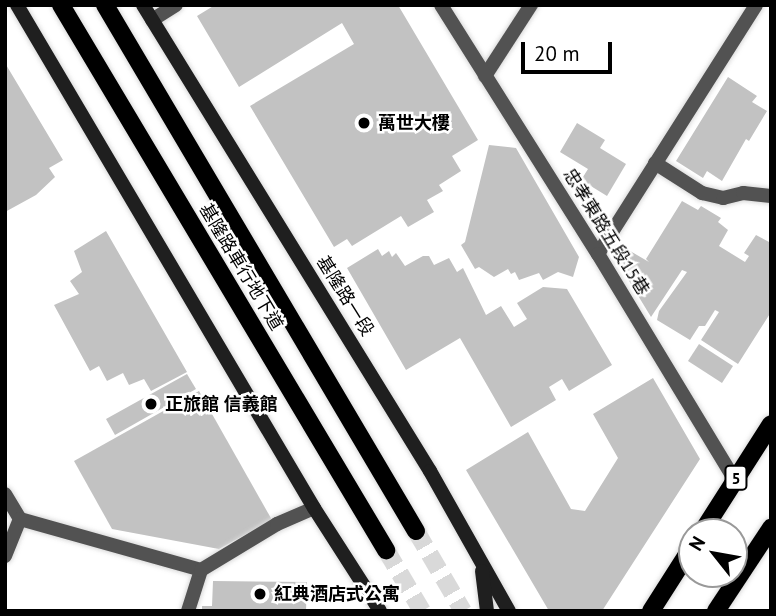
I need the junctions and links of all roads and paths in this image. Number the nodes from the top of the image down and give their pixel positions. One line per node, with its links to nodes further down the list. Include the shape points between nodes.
1 (17, 5): 17 (main road)
2 (61, 5): 22 (main road, 基隆路車行地下道)
3 (105, 5): 21 (main road, 基隆路車行地下道)
4 (143, 5): 9 (main road, 基隆路一段)
5 (176, 5): 9 (street)
6 (441, 5): 10 (street, 忠孝東路五段15巷)
7 (531, 5): 10 (street)
8 (756, 5): 11 (street)
9 (152, 20): 24 (main road, 基隆路一段, via 430,471)
10 (485, 76): 13 (street, 忠孝東路五段15巷)
11 (655, 163): 12 (street, via 702,193 723,198 743,193); 13 (street)
12 (771, 196)
13 (598, 254): 15 (street, 忠孝東路五段15巷)
14 (771, 424): 15 (main road, 5)
15 (735, 480): 18 (main road, 5)
16 (5, 494): 19 (street)
17 (314, 508): 26 (street, via 277,524); 27 (main road)
18 (711, 518)
19 (20, 519): 23 (street); 26 (street)
20 (771, 528): 34 (main road)
21 (416, 531)
22 (386, 550)
23 (5, 556)
24 (480, 561): 31 (main road); 32 (main road, 基隆路一段)
25 (678, 569): 33 (main road)
26 (201, 570): 28 (street)
27 (369, 593): 29 (main road); 30 (main road)
28 (188, 611)
29 (380, 611)
30 (390, 611)
31 (488, 611)
32 (509, 611)
33 (651, 611)
34 (716, 611)

